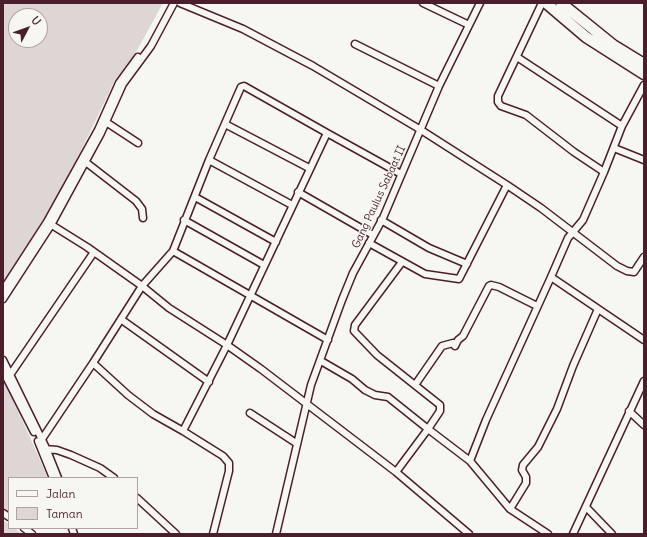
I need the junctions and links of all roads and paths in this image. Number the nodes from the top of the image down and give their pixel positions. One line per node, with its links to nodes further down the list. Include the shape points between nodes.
1 (169, 3): 25 (street, via 141,54 119,83)
2 (174, 3): 16 (street, via 151,46 123,84)
3 (180, 3): 19 (street, via 243,29 287,51)
4 (423, 3): 9 (street)
5 (480, 3): 9 (street, Gang Paulus Sabaat II)
6 (542, 3): 11 (street)
7 (546, 3): 13 (highway, via 586,37)
8 (561, 3): 12 (highway, via 608,41)
9 (469, 25): 15 (street, Gang Paulus Sabaat II)
10 (355, 44): 15 (street)
11 (517, 57): 18 (street); 27 (street, via 498,96 499,105 526,115)
12 (644, 64)
13 (644, 74)
14 (644, 85): 18 (street)
15 (439, 86): 19 (street, Gang Paulus Sabaat II)
16 (106, 122): 21 (street); 25 (street)
17 (225, 124): 20 (street, via 239,90 244,86); 23 (street); 26 (street)
18 (622, 126): 22 (street)
19 (421, 130): 28 (street, Gang Paulus Sabaat II); 29 (street)
20 (327, 133): 26 (street); 28 (street)
21 (138, 143)
22 (614, 148): 24 (street); 27 (street)
23 (209, 160): 31 (street); 32 (street)
24 (644, 160)
25 (84, 161): 33 (street, via 136,200 142,209); 36 (street)
26 (309, 168): 30 (street)
27 (604, 172): 37 (street, via 582,220)
28 (401, 174): 35 (street, Gang Paulus Sabaat II)
29 (507, 185): 37 (street); 45 (street)
30 (298, 192): 32 (street); 38 (street)
31 (195, 197): 34 (street); 39 (street)
32 (292, 205): 39 (street)
33 (143, 218)
34 (184, 220): 41 (street); 46 (street)
35 (381, 220): 38 (street, Gang Paulus Sabaat II); 45 (street, via 429,248)
36 (49, 224): 42 (street); 49 (street); 51 (street)
37 (571, 232): 43 (street, via 617,266 630,272 637,269); 47 (street)
38 (373, 235): 40 (street, Gang Paulus Sabaat II)
39 (276, 242): 46 (street)
40 (369, 243): 44 (street); 55 (street, Gang Paulus Sabaat II, via 351,279)
41 (173, 251): 48 (street); 50 (street)
42 (94, 252): 48 (street); 62 (street)
43 (644, 257)
44 (402, 262): 45 (street, via 425,274 456,279 462,275); 65 (street, via 355,325 354,331 377,355)
45 (467, 264)
46 (264, 265): 50 (street)
47 (551, 277): 52 (street); 53 (street)
48 (142, 286): 54 (street); 57 (street, via 169,308)
49 (3, 290)
50 (250, 294): 55 (street); 57 (street)
51 (3, 299)
52 (536, 306): 65 (street, via 491,285 463,336 455,346 453,343 442,346); 74 (street)
53 (598, 309): 56 (street); 81 (street, via 557,409 538,447 522,468 526,483)
54 (122, 320): 60 (street); 64 (street)
55 (328, 340): 59 (street, Gang Paulus Sabaat II)
56 (644, 340)
57 (227, 345): 64 (street); 66 (street)
58 (3, 360): 62 (street)
59 (321, 361): 66 (street, Gang Paulus Sabaat II); 70 (street, via 352,379 365,390 388,397)
60 (93, 363): 71 (street, via 143,407 170,426); 73 (street)
61 (3, 371): 73 (street)
62 (10, 375): 73 (street)
63 (644, 381): 67 (street)
64 (209, 382): 71 (street)
65 (415, 385): 70 (street, via 441,407)
66 (306, 403): 72 (street, Gang Paulus Sabaat II); 75 (street)
67 (629, 411): 69 (street); 80 (street)
68 (250, 413): 72 (street)
69 (644, 426)
70 (428, 429): 74 (street); 75 (street)
71 (182, 431): 83 (street, via 223,456 229,463)
72 (296, 443): 84 (street, Gang Paulus Sabaat II)
73 (42, 445): 76 (street); 77 (street); 78 (street, via 71,455 104,470)
74 (470, 461): 81 (street)
75 (396, 472): 85 (street)
76 (53, 477)
77 (58, 477)
78 (113, 477)
79 (138, 499): 82 (street)
80 (586, 508): 87 (street); 88 (street)
81 (510, 509): 86 (street)
82 (176, 534)
83 (213, 534)
84 (276, 534)
85 (469, 534)
86 (548, 534)
87 (573, 534)
88 (612, 534)

